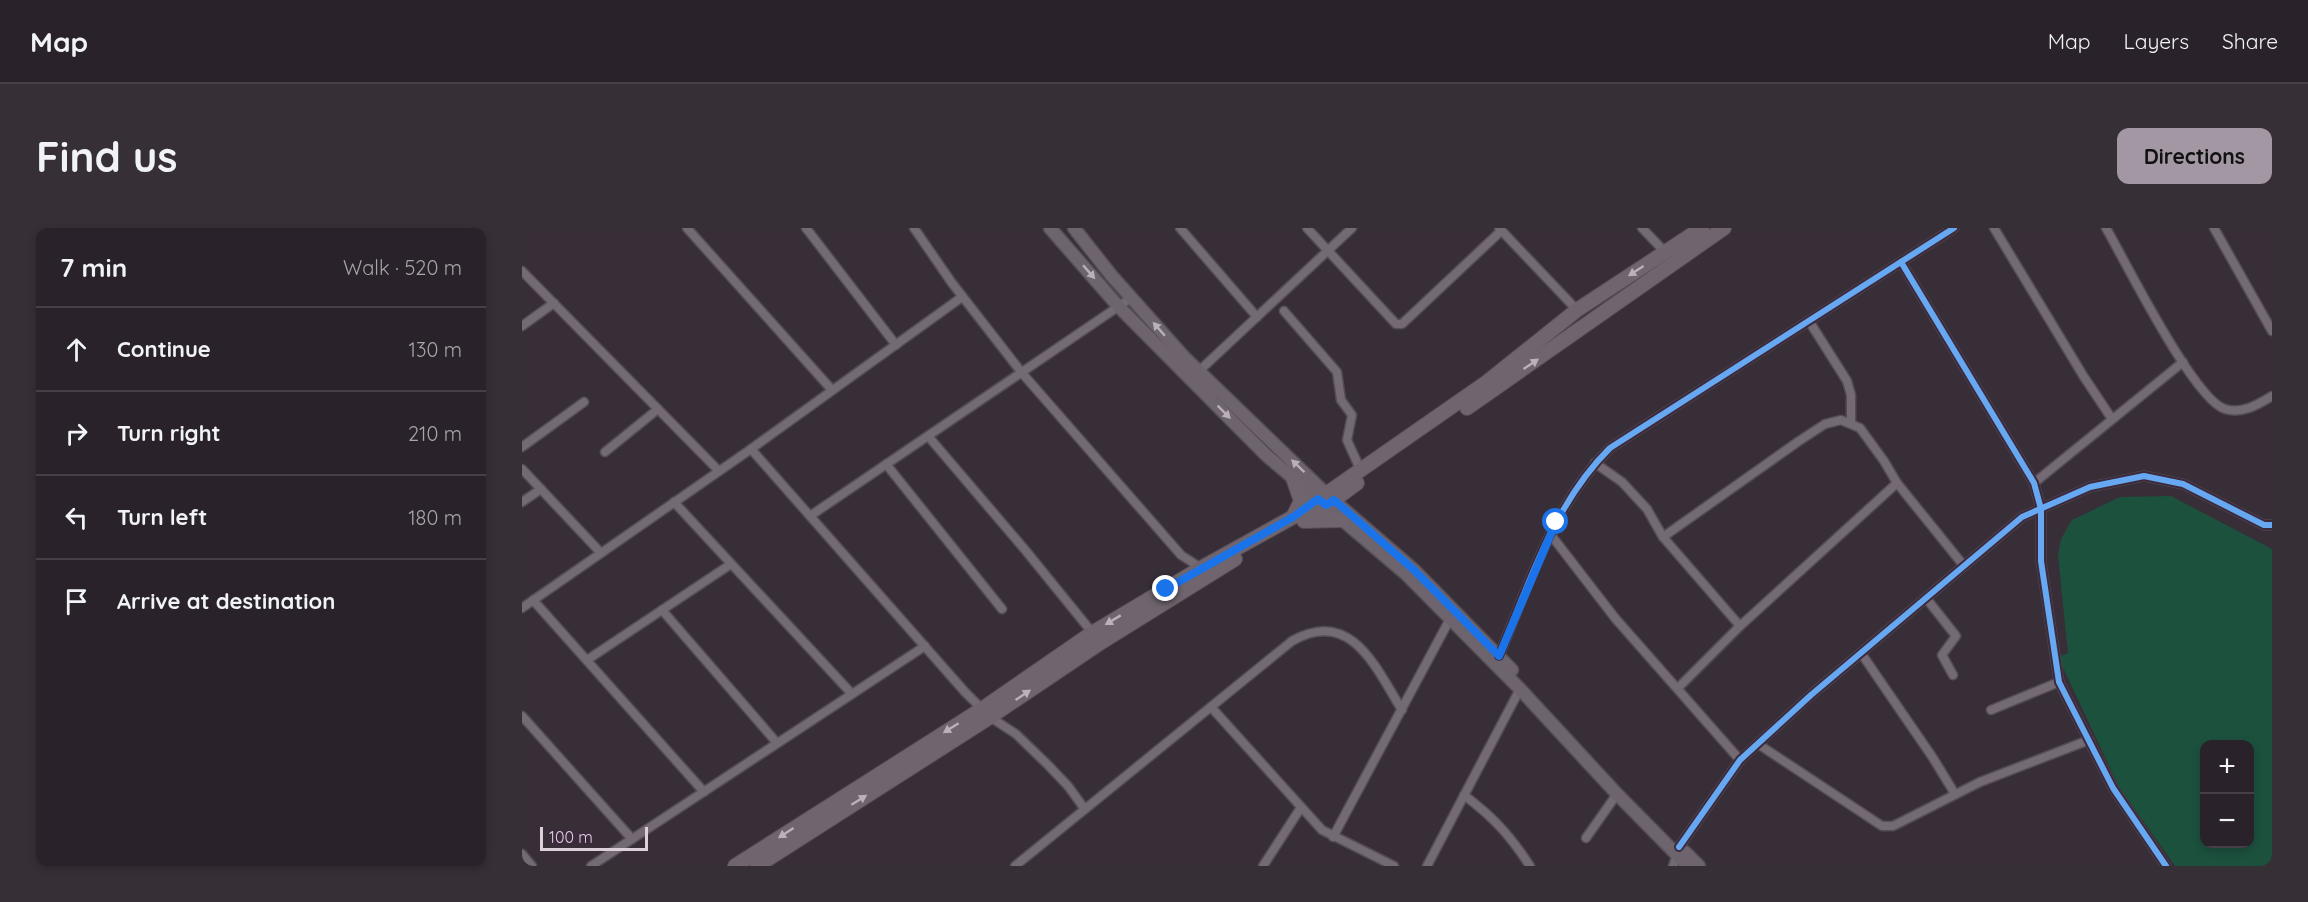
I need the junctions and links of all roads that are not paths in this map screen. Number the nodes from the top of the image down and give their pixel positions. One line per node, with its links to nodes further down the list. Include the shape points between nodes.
1 (687, 228): 36 (street)
2 (806, 228): 32 (street)
3 (914, 228): 22 (street)
4 (1050, 228): 25 (main road, one-way to 25)
5 (1074, 228): 23 (main road)
6 (1179, 228): 28 (street)
7 (1307, 228): 18 (street)
8 (1352, 228): 18 (street)
9 (1642, 228): 19 (street)
10 (1702, 228): 17 (main road)
11 (1724, 228): 17 (main road)
12 (1954, 228): 20 (street)
13 (1994, 228): 40 (street)
14 (2106, 228): 33 (street)
15 (2214, 228): 31 (street)
16 (1500, 229): 18 (street, via 1402,324 1396,324); 26 (street)
17 (1691, 243): 19 (main road); 55 (main road, one-way to 17)
18 (1328, 251): 28 (street)
19 (1665, 252): 26 (main road, one-way to 26)
20 (1901, 262): 29 (street); 53 (street)
21 (522, 271): 24 (street)
22 (962, 297): 32 (street); 35 (street)
23 (1131, 297): 25 (street); 34 (main road, one-way to 23)
24 (554, 303): 30 (street); 39 (street)
25 (1119, 307): 35 (street); 51 (main road, one-way to 51)
26 (1577, 310): 50 (main road, via 1487,382)
27 (1284, 311): 50 (street, via 1337,372 1339,396 1352,415 1347,440)
28 (1257, 317): 34 (street)
29 (1809, 321): 41 (street, via 1847,381); 46 (street, via 1610,448)
30 (522, 326)
31 (2272, 331)
32 (896, 345): 36 (street)
33 (2183, 362): 37 (street, via 2208,398 2223,409 2239,411); 40 (street)
34 (1199, 371): 55 (main road, one-way to 34)
35 (1022, 373): 42 (street); 68 (street, via 1181,555)
36 (832, 390): 44 (street)
37 (2272, 396)
38 (584, 402): 43 (street)
39 (658, 409): 45 (street); 49 (street)
40 (2112, 419): 53 (street)
41 (1851, 422): 52 (street, via 1860,428); 64 (street, via 1825,424)
42 (928, 436): 47 (street); 76 (street)
43 (522, 447)
44 (751, 449): 49 (street); 59 (street)
45 (605, 452)
46 (1595, 463): 63 (street); 64 (street, via 1622,482 1647,509)
47 (886, 464): 59 (street); 72 (street)
48 (522, 469): 54 (street)
49 (719, 471): 57 (street)
50 (1361, 471): 55 (main road)
51 (1293, 478): 55 (main road); 60 (main road, via 1301,501)
52 (1897, 483): 67 (street); 75 (street)
53 (2034, 483): 58 (street)
54 (541, 489): 56 (street); 65 (street)
55 (1326, 499): 60 (main road); 61 (main road); 79 (main road, via 1414,570)
56 (522, 502)
57 (674, 502): 65 (street); 66 (street)
58 (2041, 509): 62 (street, via 2090,487 2144,476 2183,484); 67 (street, via 2022,517); 82 (street, via 2041,561)
59 (810, 516): 77 (street)
60 (1294, 519): 61 (main road); 68 (main road); 76 (main road)
61 (1342, 520): 74 (main road, via 1406,574)
62 (2272, 525)
63 (1551, 535): 79 (street); 83 (street, via 1615,618)
64 (1663, 537): 75 (street)
65 (601, 553): 70 (street)
66 (731, 564): 73 (street); 85 (street)
67 (1964, 566): 69 (street)
68 (1201, 568): 76 (main road, one-way to 76)
69 (1926, 598): 78 (street); 81 (street, via 1956,636 1942,655)
70 (533, 600): 71 (street); 80 (street)
71 (522, 608)
72 (1002, 609)
73 (662, 610): 80 (street); 92 (street)
74 (1450, 619): 84 (main road); 87 (street)
75 (1740, 626): 83 (street)
76 (1096, 638): 89 (main road)
77 (925, 646): 85 (street); 89 (street)
78 (1861, 653): 93 (street); 97 (street)
79 (1499, 656): 105 (main road, via 1637,804)
80 (587, 660): 95 (street)
81 (1953, 675)
82 (2059, 682): 88 (street); 91 (street)
83 (1678, 688): 94 (street)
84 (1520, 689): 96 (main road); 98 (street)
85 (852, 694): 92 (street)
86 (1212, 707): 87 (street, via 1292,641 1322,630 1344,635 1359,645); 99 (street); 100 (street)
87 (1402, 710): 101 (street)
88 (1991, 710)
89 (986, 713): 99 (street, via 1016,734 1047,764); 109 (main road, one-way to 109); 110 (main road, one-way to 89)
90 (522, 716): 103 (street)
91 (2089, 740): 97 (street); 117 (street, via 2113,788)
92 (777, 743): 95 (street)
93 (1758, 744): 94 (street); 97 (street, via 1882,826 1903,822)
94 (1740, 760): 105 (street)
95 (704, 792): 103 (street)
96 (1617, 794): 102 (street); 105 (main road)
97 (1955, 794)
98 (1464, 795): 113 (street); 114 (street, via 1494,819)
99 (1084, 808): 106 (street)
100 (1300, 809): 101 (street); 111 (street)
101 (1333, 837): 112 (street)
102 (1586, 838)
103 (632, 839): 108 (street)
104 (522, 854): 107 (street)
105 (1676, 856): 115 (main road); 116 (main road)
106 (1017, 865)
107 (532, 866)
108 (591, 866)
109 (735, 866)
110 (757, 866)
111 (1263, 866)
112 (1394, 866)
113 (1427, 866)
114 (1530, 866)
115 (1688, 866)
116 (1699, 866)
117 (2166, 866)

